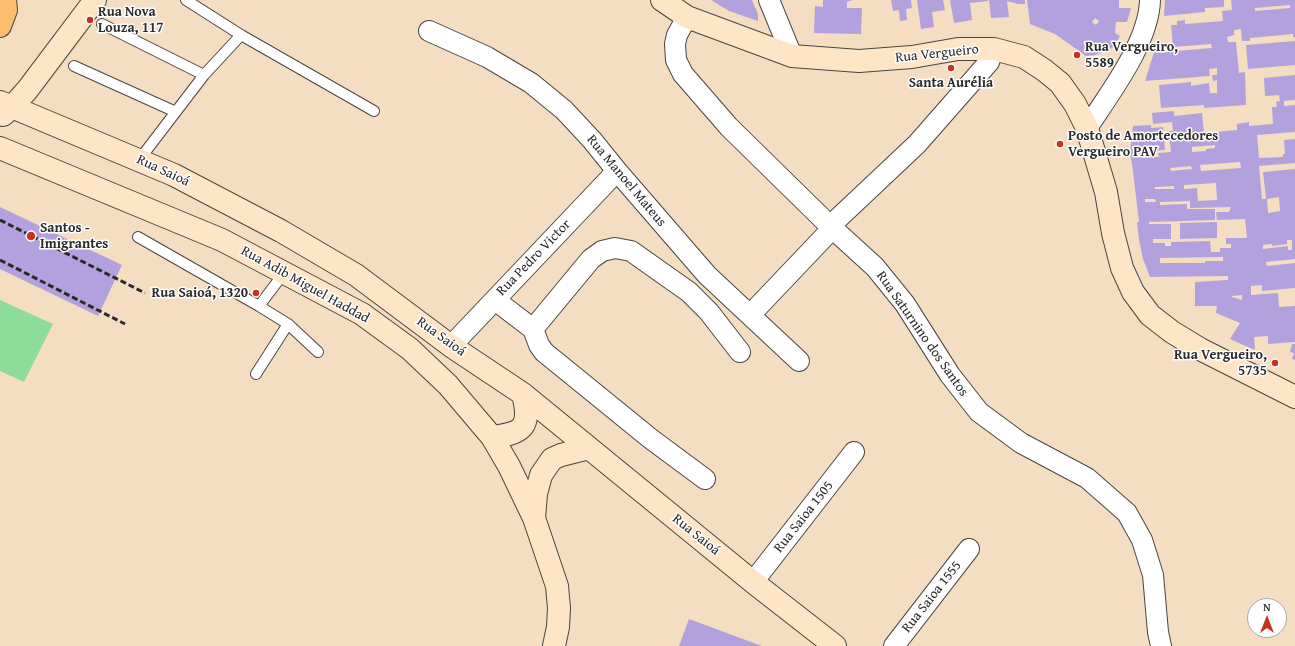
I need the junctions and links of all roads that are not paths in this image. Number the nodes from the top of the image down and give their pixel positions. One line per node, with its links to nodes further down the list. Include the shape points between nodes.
1 (5, 0): 9 (main road, via 6,10)
2 (95, 0): 16 (street, via 28,89)
3 (186, 0): 11 (lane)
4 (662, 0): 7 (street, Rua Vergueiro)
5 (769, 0): 13 (street)
6 (1150, 0): 19 (street, via 1145,28 1132,57)
7 (687, 17): 13 (street, Rua Vergueiro); 23 (street, Rua Saturnino dos Santos, via 677,35 676,44 676,60 683,74 729,127)
8 (102, 24): 15 (lane)
9 (0, 26)
10 (429, 31): 22 (street, Rua Manoel Mateus, via 487,57 531,83 564,110)
11 (241, 35): 15 (lane); 17 (lane)
12 (994, 49): 13 (street, Rua Vergueiro, via 958,49 912,57 859,61); 19 (street, Rua Vergueiro, via 1024,58 1044,70 1060,84 1075,104); 23 (street, via 989,62 917,144)
13 (792, 56)
14 (74, 66): 18 (lane)
15 (204, 75): 18 (lane)
16 (4, 108): 21 (street, Rua Saioá)
17 (374, 111)
18 (176, 112): 21 (lane)
19 (1087, 128): 37 (street, Rua Vergueiro, via 1106,192 1122,268 1133,292 1150,315 1200,349)
20 (0, 148): 25 (street, Rua Adib Miguel Haddad, via 222,240)
21 (139, 160): 31 (street, Rua Saioá, via 174,175 281,231 356,275)
22 (617, 171): 26 (street, Rua Pedro Victor); 28 (street, Rua Manoel Mateus, via 707,275)
23 (830, 226): 28 (street, via 827,234); 48 (street, Rua Saturnino dos Santos, via 875,266 905,304 950,375 979,412 1021,442 1087,478 1127,513 1142,540 1153,575)
24 (138, 237): 27 (lane)
25 (284, 273): 27 (lane); 38 (street, Rua Adib Miguel Haddad, via 362,314 410,349 448,385)
26 (495, 300): 30 (street); 31 (street, Rua Pedro Victor)
27 (259, 306): 29 (lane)
28 (750, 315): 34 (street, Rua Manoel Mateus)
29 (288, 324): 32 (lane); 35 (lane)
30 (533, 329): 33 (street, via 591,260 602,251 615,248 631,251 689,292 709,312); 41 (street, via 544,352 651,439)
31 (451, 346): 36 (street, Rua Saioá)
32 (318, 352)
33 (740, 352)
34 (799, 361)
35 (256, 374)
36 (523, 394): 38 (street, via 526,422 516,432); 39 (street, Rua Saioá)
37 (1295, 396)
38 (492, 437): 42 (street, Rua Adib Miguel Haddad)
39 (589, 448): 42 (street, via 552,459 541,475); 44 (street, Rua Saioá)
40 (854, 452): 44 (street, Rua Saioa 1505)
41 (705, 479)
42 (534, 518): 45 (street, Rua Adib Miguel Haddad, via 557,586 559,608)
43 (969, 549): 47 (street, Rua Saioa 1555)
44 (753, 582): 46 (street, Rua Saioá)
45 (554, 646)
46 (835, 646)
47 (894, 646)
48 (1161, 646)

